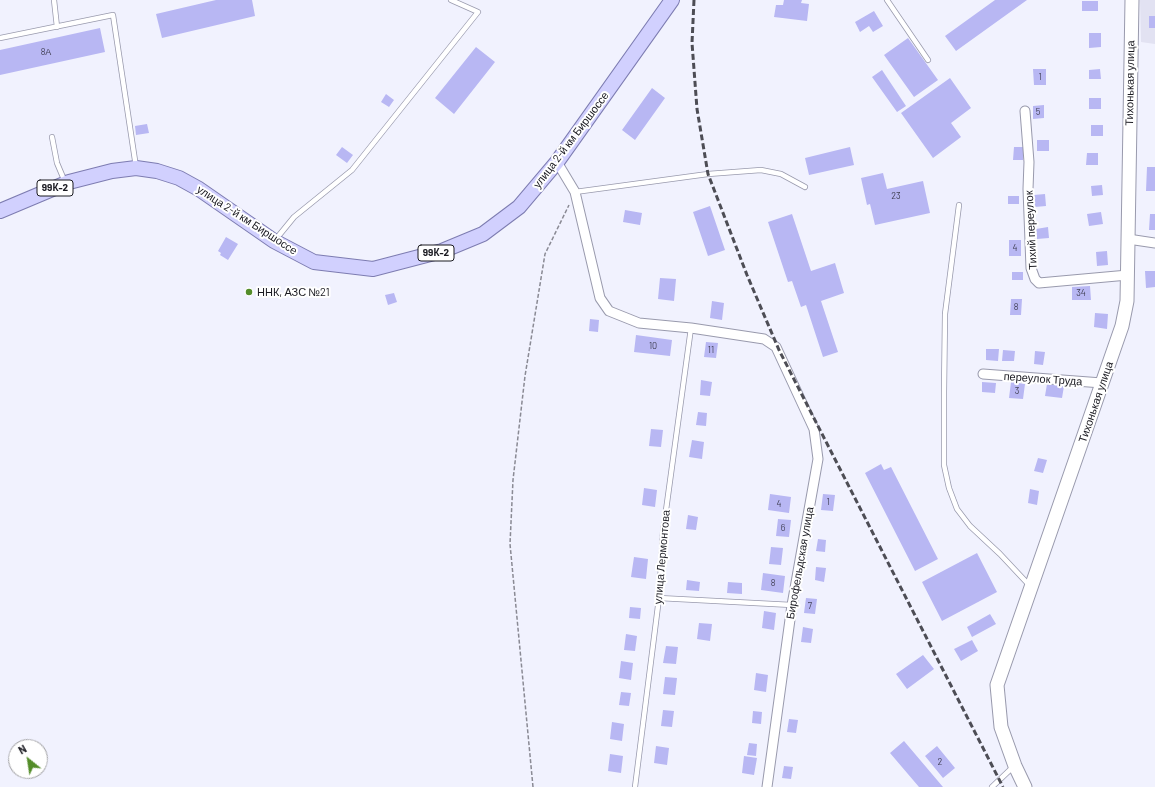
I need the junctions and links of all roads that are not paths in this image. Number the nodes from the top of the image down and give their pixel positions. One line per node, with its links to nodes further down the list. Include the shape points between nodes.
1 (54, 0): 6 (lane)
2 (451, 0): 19 (lane, via 478,12 352,170 294,217)
3 (672, 0): 11 (main road, улица 2-й км Биршоссе / 99К-2)
4 (887, 0): 8 (lane)
5 (1132, 0): 18 (street, Тихонькая улица)
6 (57, 27): 7 (lane); 12 (lane, via 113,15)
7 (0, 38)
8 (928, 60)
9 (1025, 111): 21 (street, Тихий переулок, via 1029,162 1031,268 1035,279 1039,283)
10 (52, 137): 13 (lane, via 57,163)
11 (557, 162): 15 (street); 19 (main road, улица 2-й км Биршоссе / 99К-2, via 519,207 483,234 442,251 373,269 314,262)
12 (136, 168): 13 (main road, улица 2-й км Биршоссе / 99К-2, via 112,171); 19 (main road, улица 2-й км Биршоссе / 99К-2, via 179,178)
13 (66, 184): 17 (main road, 99К-2)
14 (805, 186): 15 (lane, via 781,174 760,170 708,174)
15 (575, 192): 22 (street, via 600,298 609,310 639,323)
16 (959, 205): 25 (lane, via 945,314 944,465 957,509 970,526)
17 (0, 210)
18 (1128, 239): 20 (street); 21 (street, Тихонькая улица)
19 (274, 241)
20 (1155, 243)
21 (1128, 275): 24 (street, Тихонькая улица, via 1127,301 1122,326)
22 (692, 328): 26 (lane, улица Лермонтова, via 663,532); 27 (street, Бирофельдская улица, via 764,339 776,347 814,428 818,459)
23 (984, 374): 24 (street, переулок Труда)
24 (1102, 383): 25 (street, Тихонькая улица)
25 (1031, 588): 28 (street, Тихонькая улица, via 997,685 1001,727)
26 (659, 598): 27 (lane); 29 (lane, улица Лермонтова)
27 (792, 605): 30 (street, Бирофельдская улица)
28 (1014, 766): 31 (lane); 32 (street, Тихонькая улица)
29 (635, 787)
30 (767, 787)
31 (992, 787)
32 (1025, 787)

